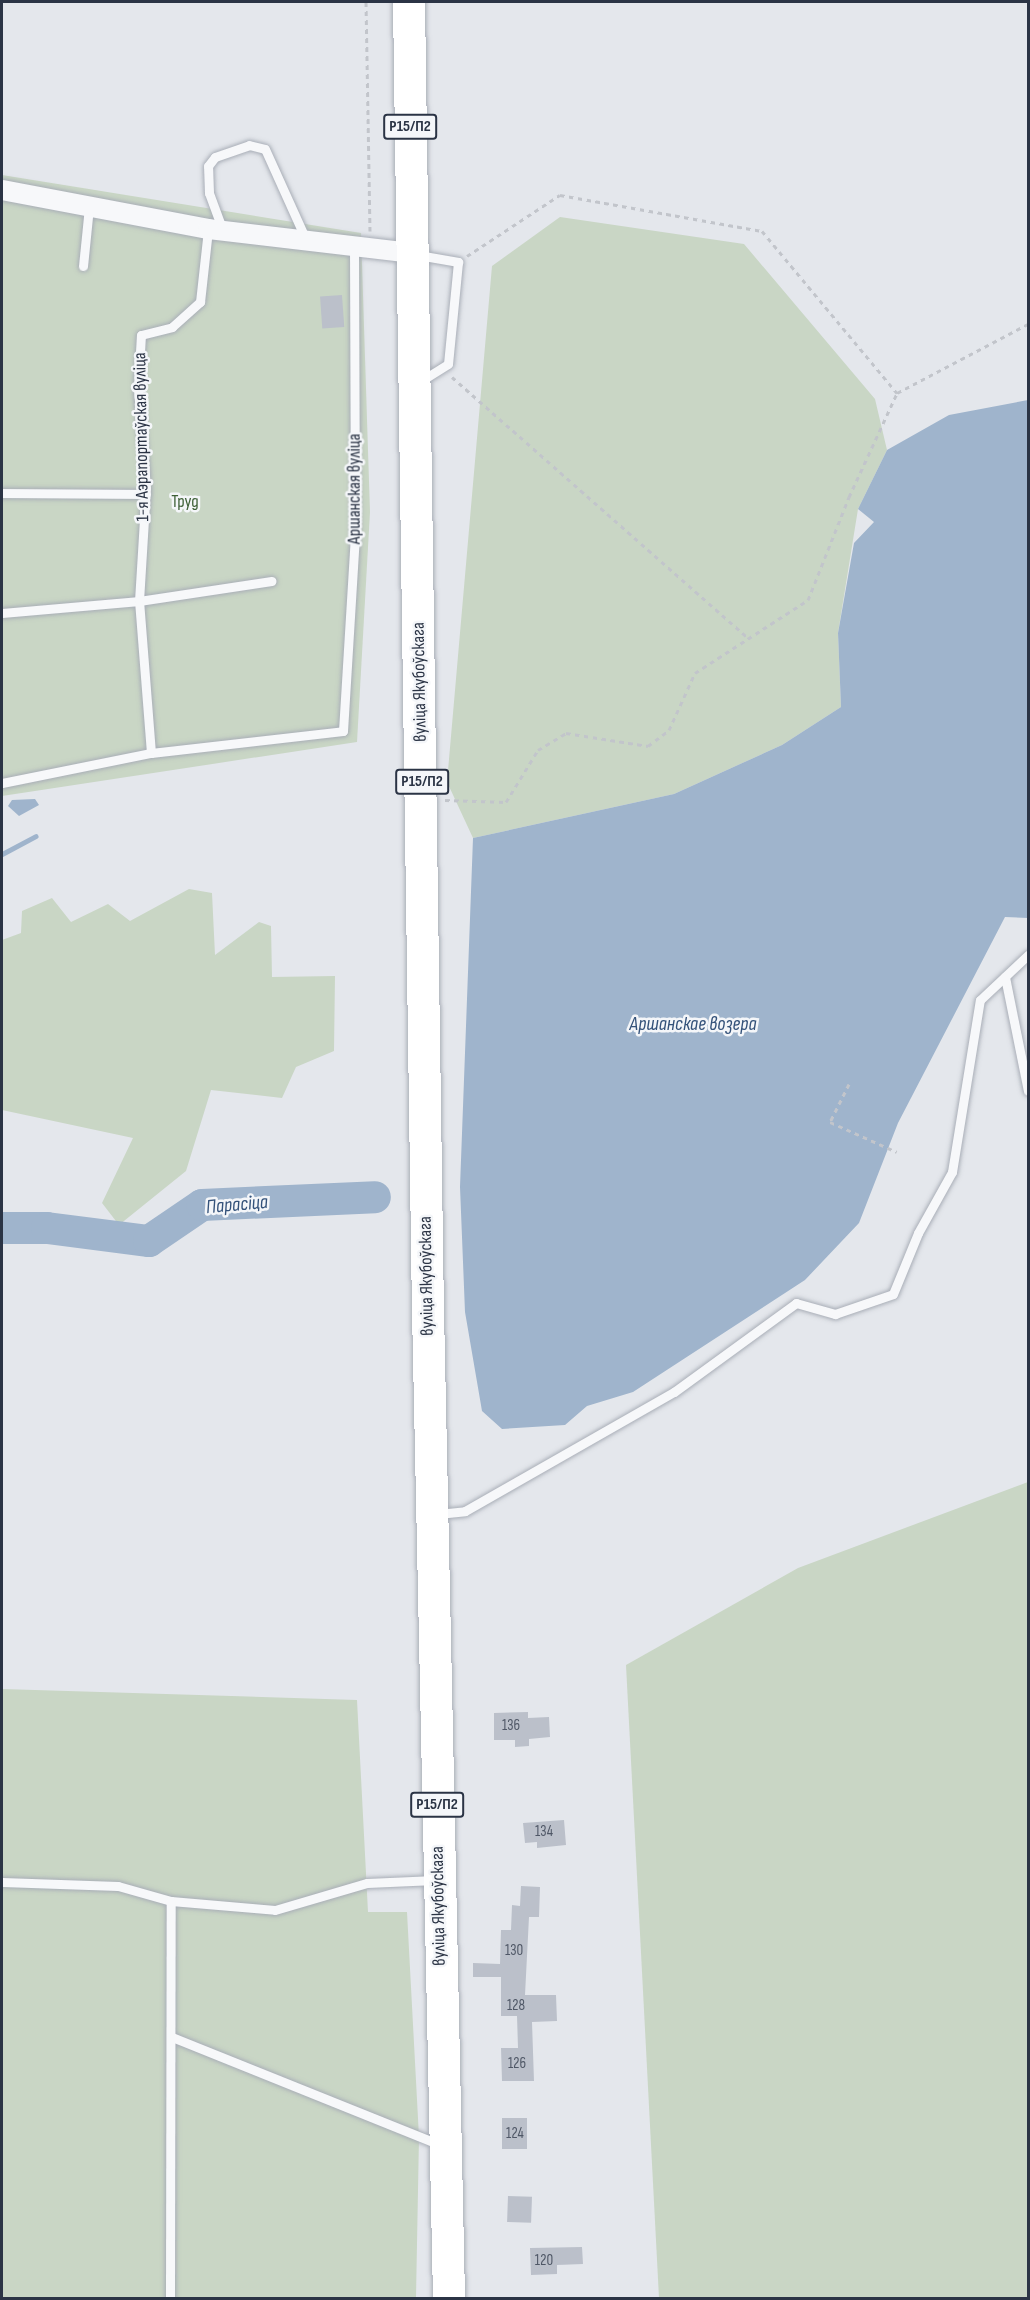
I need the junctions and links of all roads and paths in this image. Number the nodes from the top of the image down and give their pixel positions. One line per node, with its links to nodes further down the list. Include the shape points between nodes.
1 (366, 2): 7 (path)
2 (409, 2): 8 (main road, Р15/П2)
3 (2, 190): 4 (street)
4 (90, 204): 5 (street); 10 (lane)
5 (215, 230): 6 (street); 6 (lane, via 208,166 215,157 249,145 265,149); 16 (lane, 1-я Аэрапортаўская вуліца, via 200,302 172,327 141,335 138,388)
6 (306, 240): 7 (street)
7 (362, 247): 8 (street); 21 (lane, Аршанская вуліца, via 356,534 343,731)
8 (412, 254): 9 (lane); 13 (main road, вуліца Якубоўскага / Р15/П2)
9 (458, 262): 12 (lane, via 448,364); 14 (path, via 560,195 762,231)
10 (83, 266)
11 (1029, 324): 14 (path)
12 (441, 368): 13 (lane); 20 (path)
13 (414, 386): 23 (main road, вуліца Якубоўскага / Р15/П2)
14 (897, 393): 20 (path, via 849,497 808,600)
15 (2, 493): 16 (lane)
16 (146, 494): 18 (lane, 1-я Аэрапортаўская вуліца)
17 (271, 581): 18 (lane)
18 (139, 601): 19 (lane); 21 (lane, 1-я Аэрапортаўская вуліца)
19 (2, 613)
20 (746, 636): 23 (path, via 695,673 669,730 648,746 566,733 538,750 506,802)
21 (151, 753): 22 (lane)
22 (2, 783)
23 (422, 799): 29 (main road, вуліца Якубоўскага / Р15/П2)
24 (1029, 955): 25 (lane)
25 (1005, 977): 27 (lane); 29 (lane, via 980,1000 952,1172 918,1233 893,1294 835,1314 796,1303 674,1392 465,1511)
26 (849, 1084): 28 (path, via 830,1122)
27 (1029, 1091)
28 (897, 1152)
29 (432, 1515): 30 (main road, вуліца Якубоўскага / Р15/П2)
30 (438, 1880): 32 (lane, via 367,1882 275,1910); 34 (main road, вуліца Якубоўскага / Р15/П2)
31 (2, 1882): 32 (lane, via 118,1886)
32 (171, 1901): 33 (lane)
33 (172, 2037): 34 (lane); 35 (lane)
34 (444, 2147): 36 (main road, вуліца Якубоўскага / Р15/П2)
35 (170, 2298)
36 (449, 2298)

